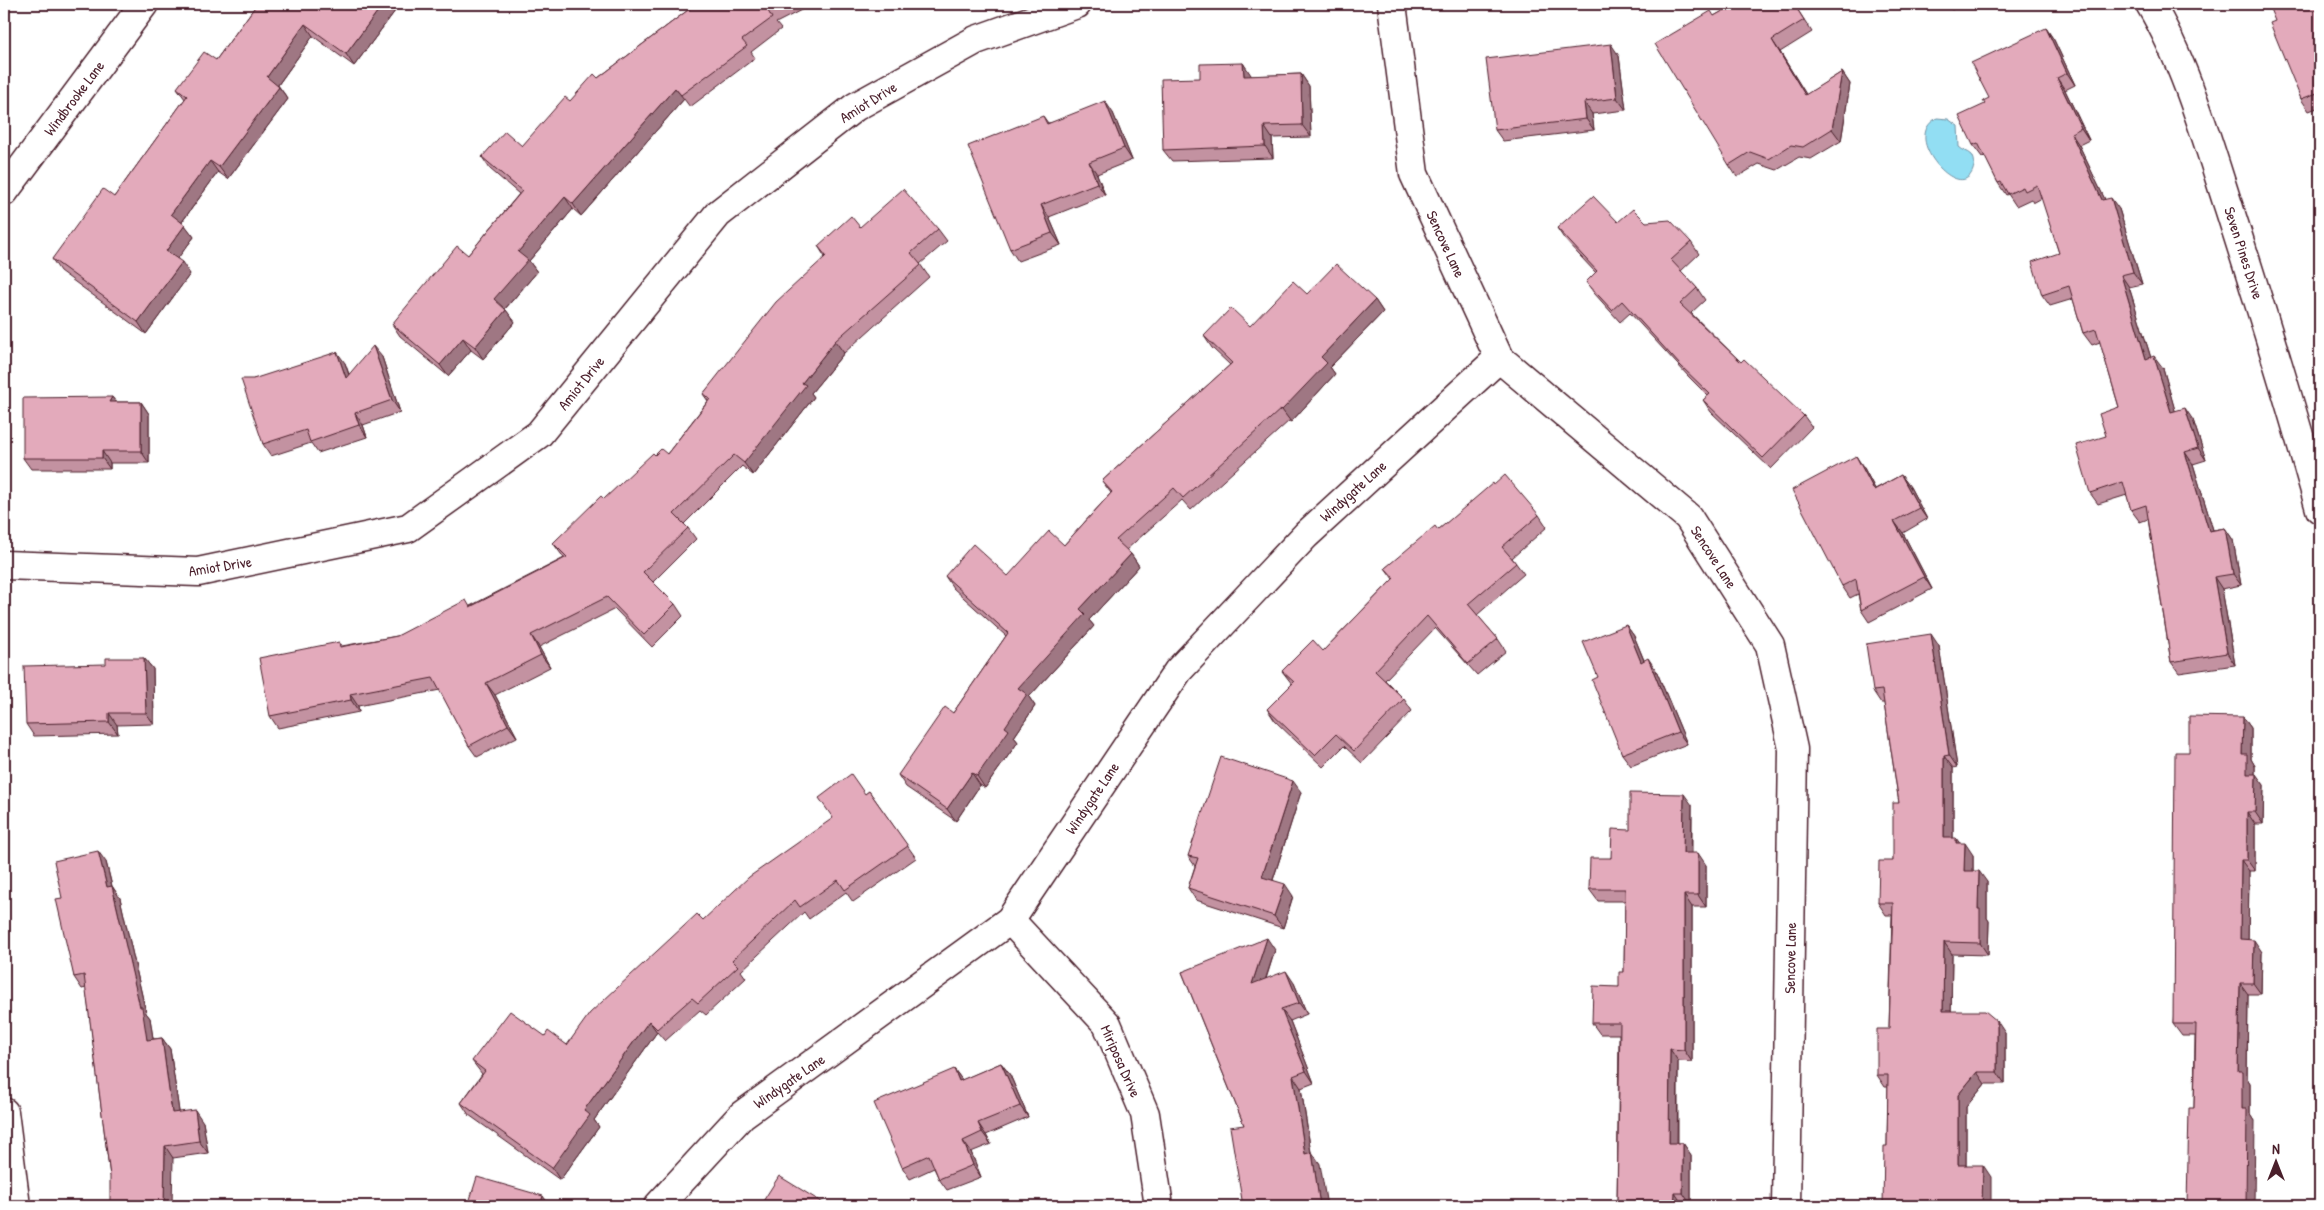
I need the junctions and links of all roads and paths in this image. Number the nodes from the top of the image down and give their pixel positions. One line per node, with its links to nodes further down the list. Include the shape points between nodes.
1 (144, 4): 5 (street, Windbrooke Lane)
2 (1077, 4): 8 (street, Amiot Drive, via 976,40 855,107 725,208 539,434 408,528 198,572)
3 (1392, 4): 6 (street, Sencove Lane, via 1414,174)
4 (2150, 4): 7 (street, Seven Pines Drive, via 2164,27 2208,141 2281,370)
5 (4, 192)
6 (1499, 358): 9 (street, Windygate Lane, via 1306,535 1178,671); 14 (street, Sencove Lane, via 1688,517 1770,644 1793,749)
7 (2320, 509)
8 (4, 565)
9 (1010, 920): 12 (street, Windygate Lane, via 742,1115); 13 (street, Miriposa Drive, via 1107,1024 1145,1114)
10 (4, 1112): 11 (street)
11 (16, 1206)
12 (658, 1206)
13 (1159, 1206)
14 (1786, 1206)

